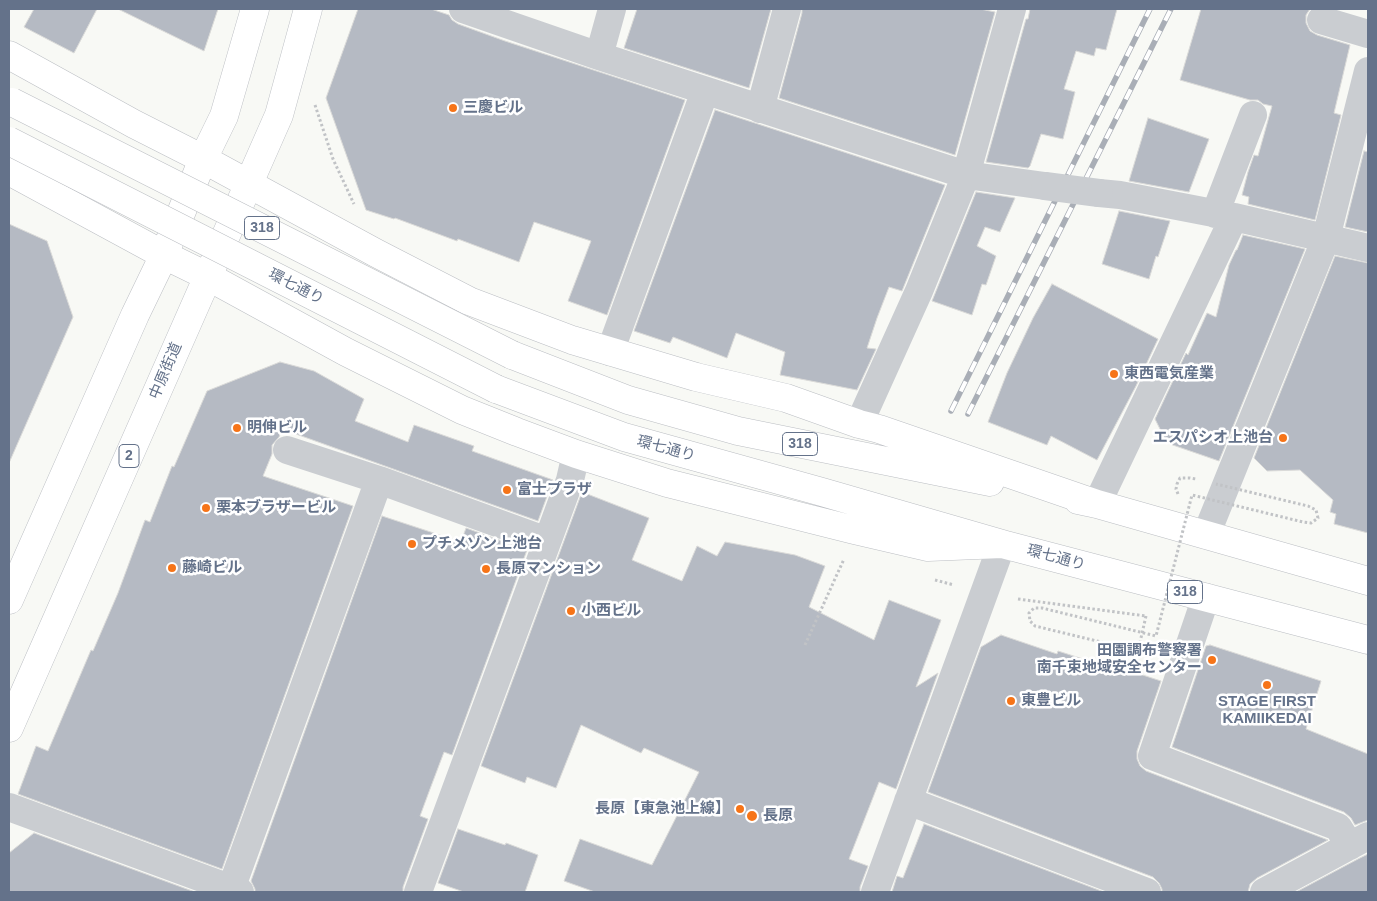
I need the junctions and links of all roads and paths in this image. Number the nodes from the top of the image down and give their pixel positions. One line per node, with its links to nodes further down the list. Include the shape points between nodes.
1 (255, 9): 18 (main road, via 224,116)
2 (308, 9): 21 (main road, 中原街道 / 2, via 279,115)
3 (463, 9): 10 (street)
4 (612, 9): 10 (street)
5 (787, 9): 15 (street)
6 (1012, 9): 20 (street)
7 (1322, 20): 8 (street)
8 (1368, 34)
9 (9, 55): 18 (main road)
10 (599, 56): 12 (street)
11 (1368, 71): 24 (street)
12 (705, 91): 15 (street); 28 (street)
13 (314, 99): 22 (path, via 334,159)
14 (11, 101): 34 (main road, 318, bridge, via 512,355 628,400 738,431)
15 (760, 109): 20 (street)
16 (1253, 115): 23 (street)
17 (9, 141): 37 (main road, 環七通り / 318, bridge, via 496,389 624,437)
18 (203, 159): 21 (main road); 26 (main road)
19 (9, 170): 26 (main road)
20 (966, 175): 23 (street, bridge, via 1120,195); 29 (street)
21 (248, 184): 27 (main road, 中原街道 / 2); 28 (main road, via 469,301)
22 (358, 212)
23 (1224, 216): 24 (street); 34 (street)
24 (1326, 238): 25 (street); 35 (street)
25 (1368, 248)
26 (164, 255): 27 (main road); 42 (main road)
27 (207, 276): 31 (main road, via 346,352 462,410); 47 (main road, 中原街道 / 2)
28 (610, 352): 29 (main road, via 786,398)
29 (860, 424): 34 (main road)
30 (287, 450): 32 (street)
31 (576, 454): 36 (street, via 570,480); 37 (main road, via 667,483 928,547)
32 (379, 480): 36 (street); 51 (street)
33 (1216, 484): 43 (path, bridge, via 1308,506 1316,510 1318,518 1311,523 1192,495 1156,636 1042,608 1034,608 1029,613 1030,621 1036,626 1138,651)
34 (1097, 504): 35 (main road, 318)
35 (1206, 535): 39 (main road, 318)
36 (547, 541): 52 (street)
37 (1002, 544): 40 (main road, 環七通り / 318); 48 (street)
38 (845, 557): 46 (path)
39 (1368, 581)
40 (1206, 597): 45 (main road, 環七通り / 318); 50 (street, via 1152,756 1338,827)
41 (1018, 598): 43 (path)
42 (9, 600)
43 (1146, 616): 44 (path)
44 (1162, 618)
45 (1368, 640)
46 (805, 645)
47 (9, 728)
48 (908, 801): 53 (street); 54 (street)
49 (9, 807): 51 (street)
50 (1359, 841): 55 (street)
51 (236, 890)
52 (418, 892)
53 (874, 892)
54 (1147, 892)
55 (1264, 892)

